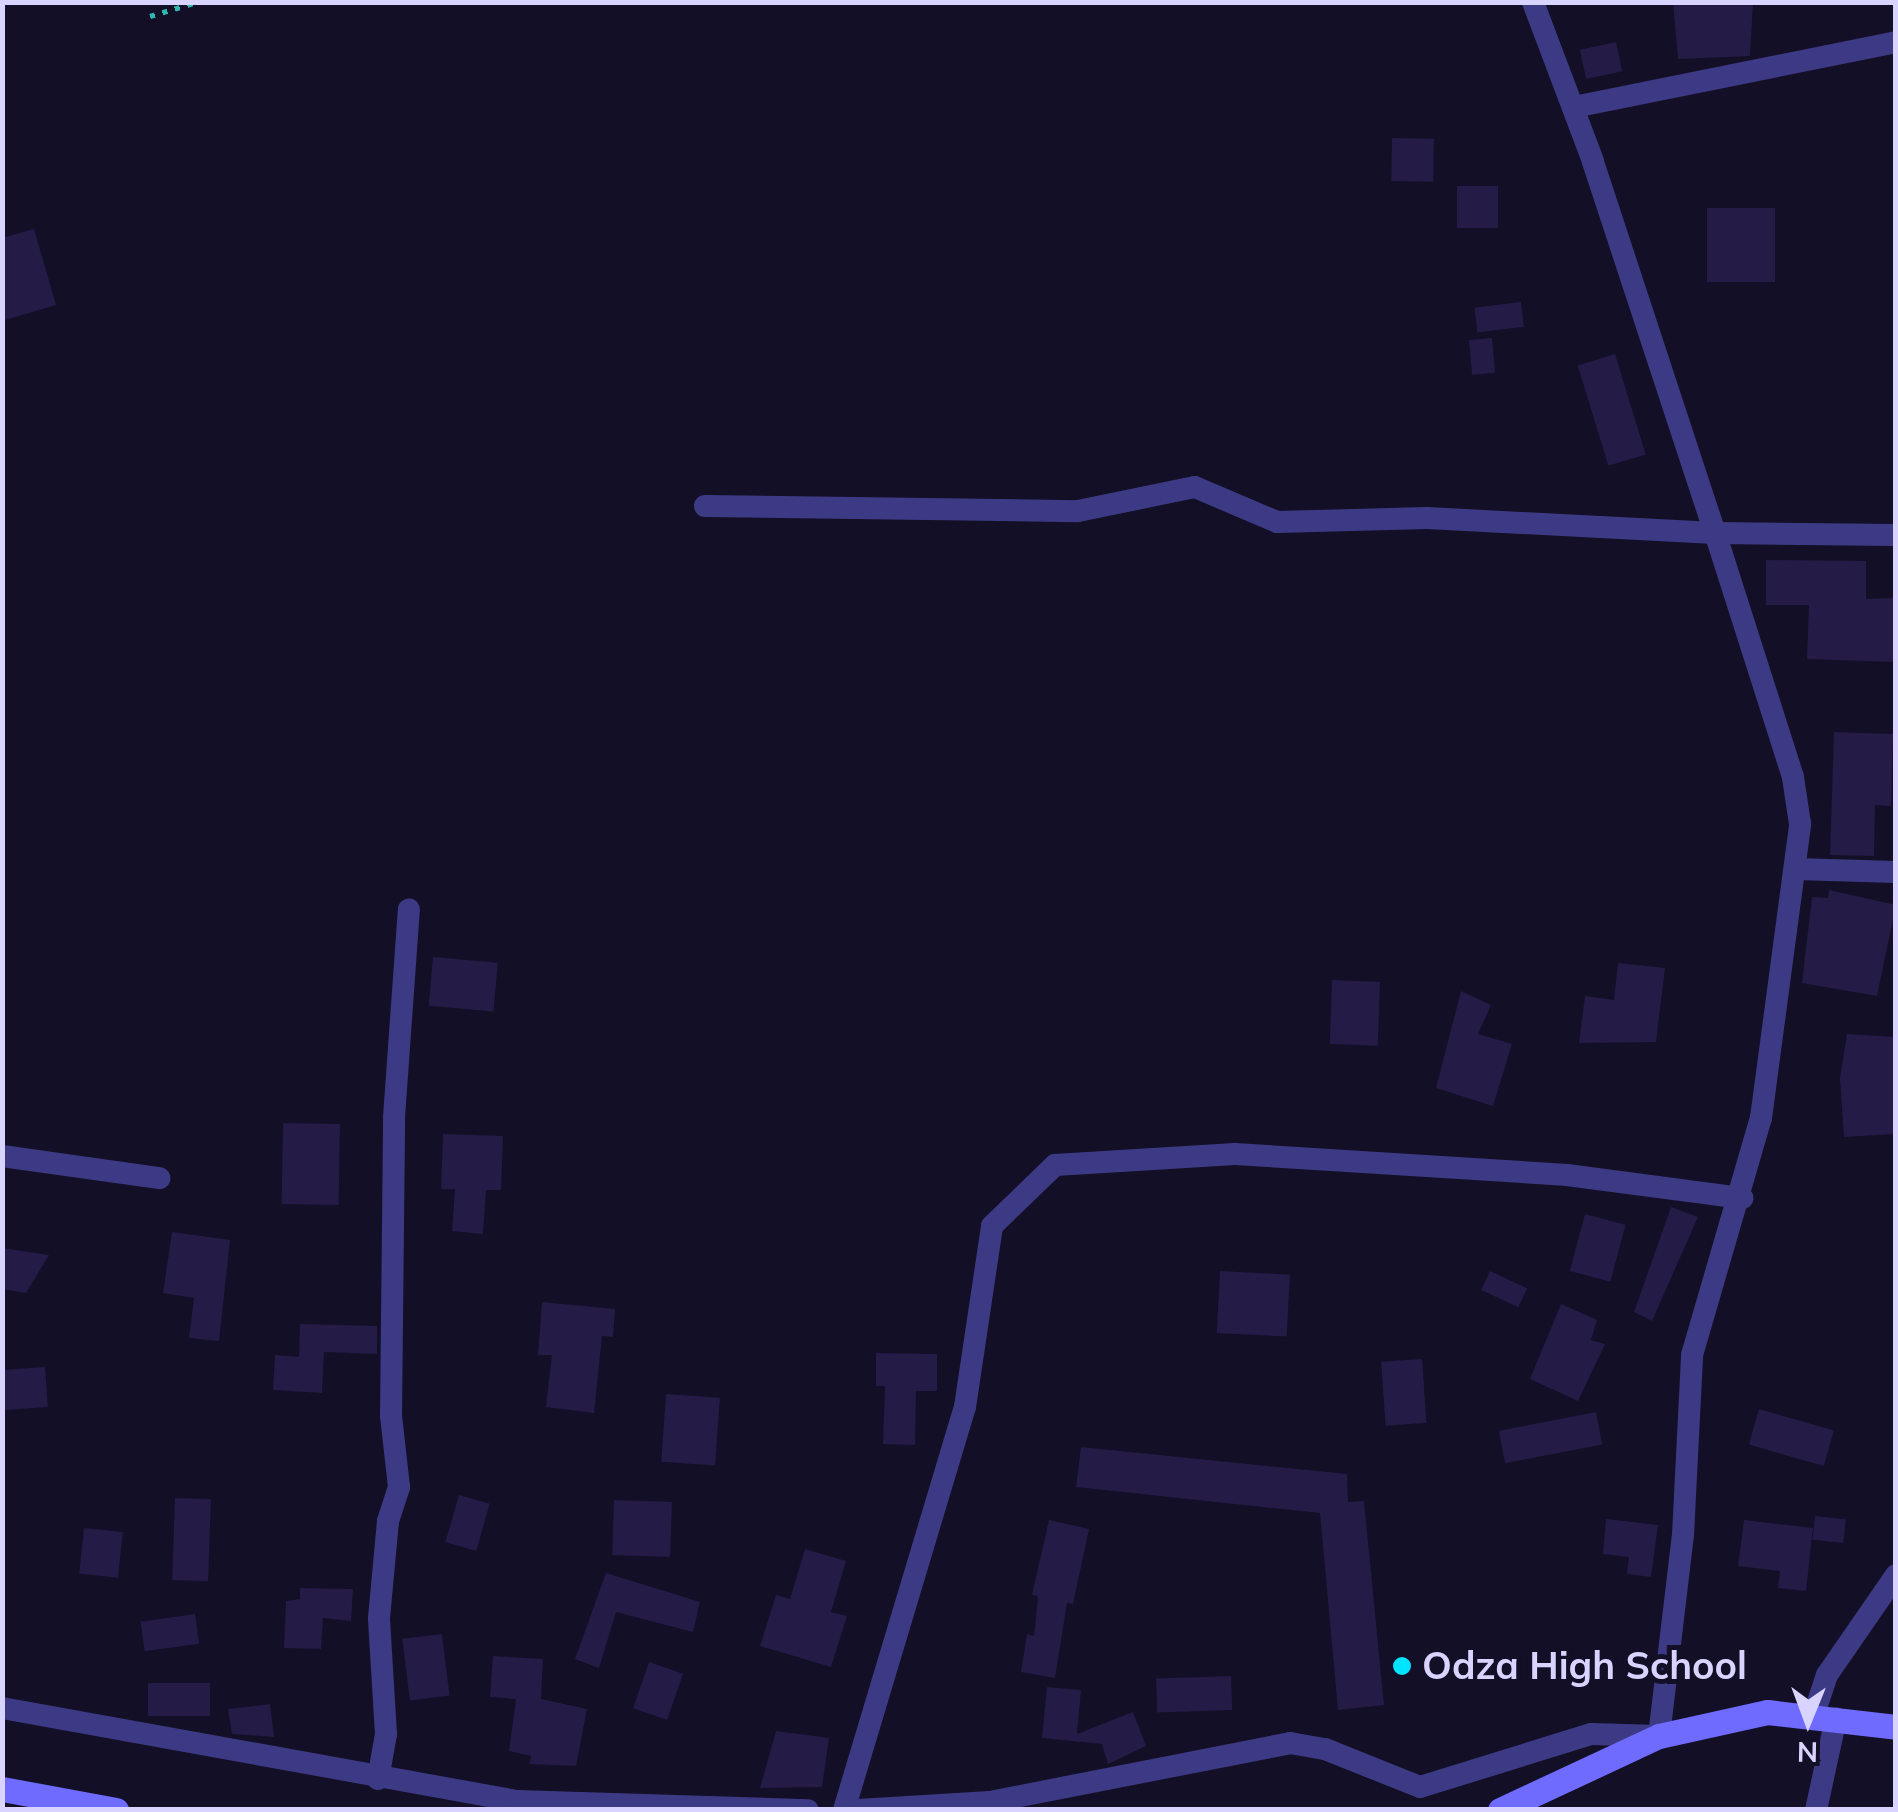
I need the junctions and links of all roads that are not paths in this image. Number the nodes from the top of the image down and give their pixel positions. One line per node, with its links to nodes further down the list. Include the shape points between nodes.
1 (1533, 2): 3 (street)
2 (1896, 42): 3 (street)
3 (1574, 107): 5 (street)
4 (705, 506): 5 (street, via 1078,510 1195,487 1277,522 1427,518)
5 (1714, 533): 6 (street); 7 (street, via 1793,778)
6 (1896, 534)
7 (1796, 869): 8 (street); 12 (street, via 1761,1118)
8 (1896, 872)
9 (409, 910): 18 (street, via 394,1117 391,1416 400,1486 388,1521 379,1618 386,1734)
10 (2, 1156): 11 (street)
11 (159, 1178)
12 (1742, 1198): 17 (street, via 1692,1355 1683,1536); 22 (street, via 1566,1175 1235,1154 1055,1165 992,1226 965,1407)
13 (1896, 1575): 15 (street, via 1827,1675)
14 (2, 1708): 18 (street)
15 (1825, 1716): 16 (main road); 17 (main road, via 1768,1712); 25 (street)
16 (1896, 1728)
17 (1659, 1736): 23 (street, via 1591,1734 1420,1787 1325,1749 1290,1743 990,1802); 24 (main road)
18 (378, 1780): 21 (street, via 517,1801)
19 (2, 1790): 20 (main road)
20 (116, 1810)
21 (808, 1810)
22 (844, 1810)
23 (858, 1810)
24 (1500, 1810)
25 (1816, 1810)

